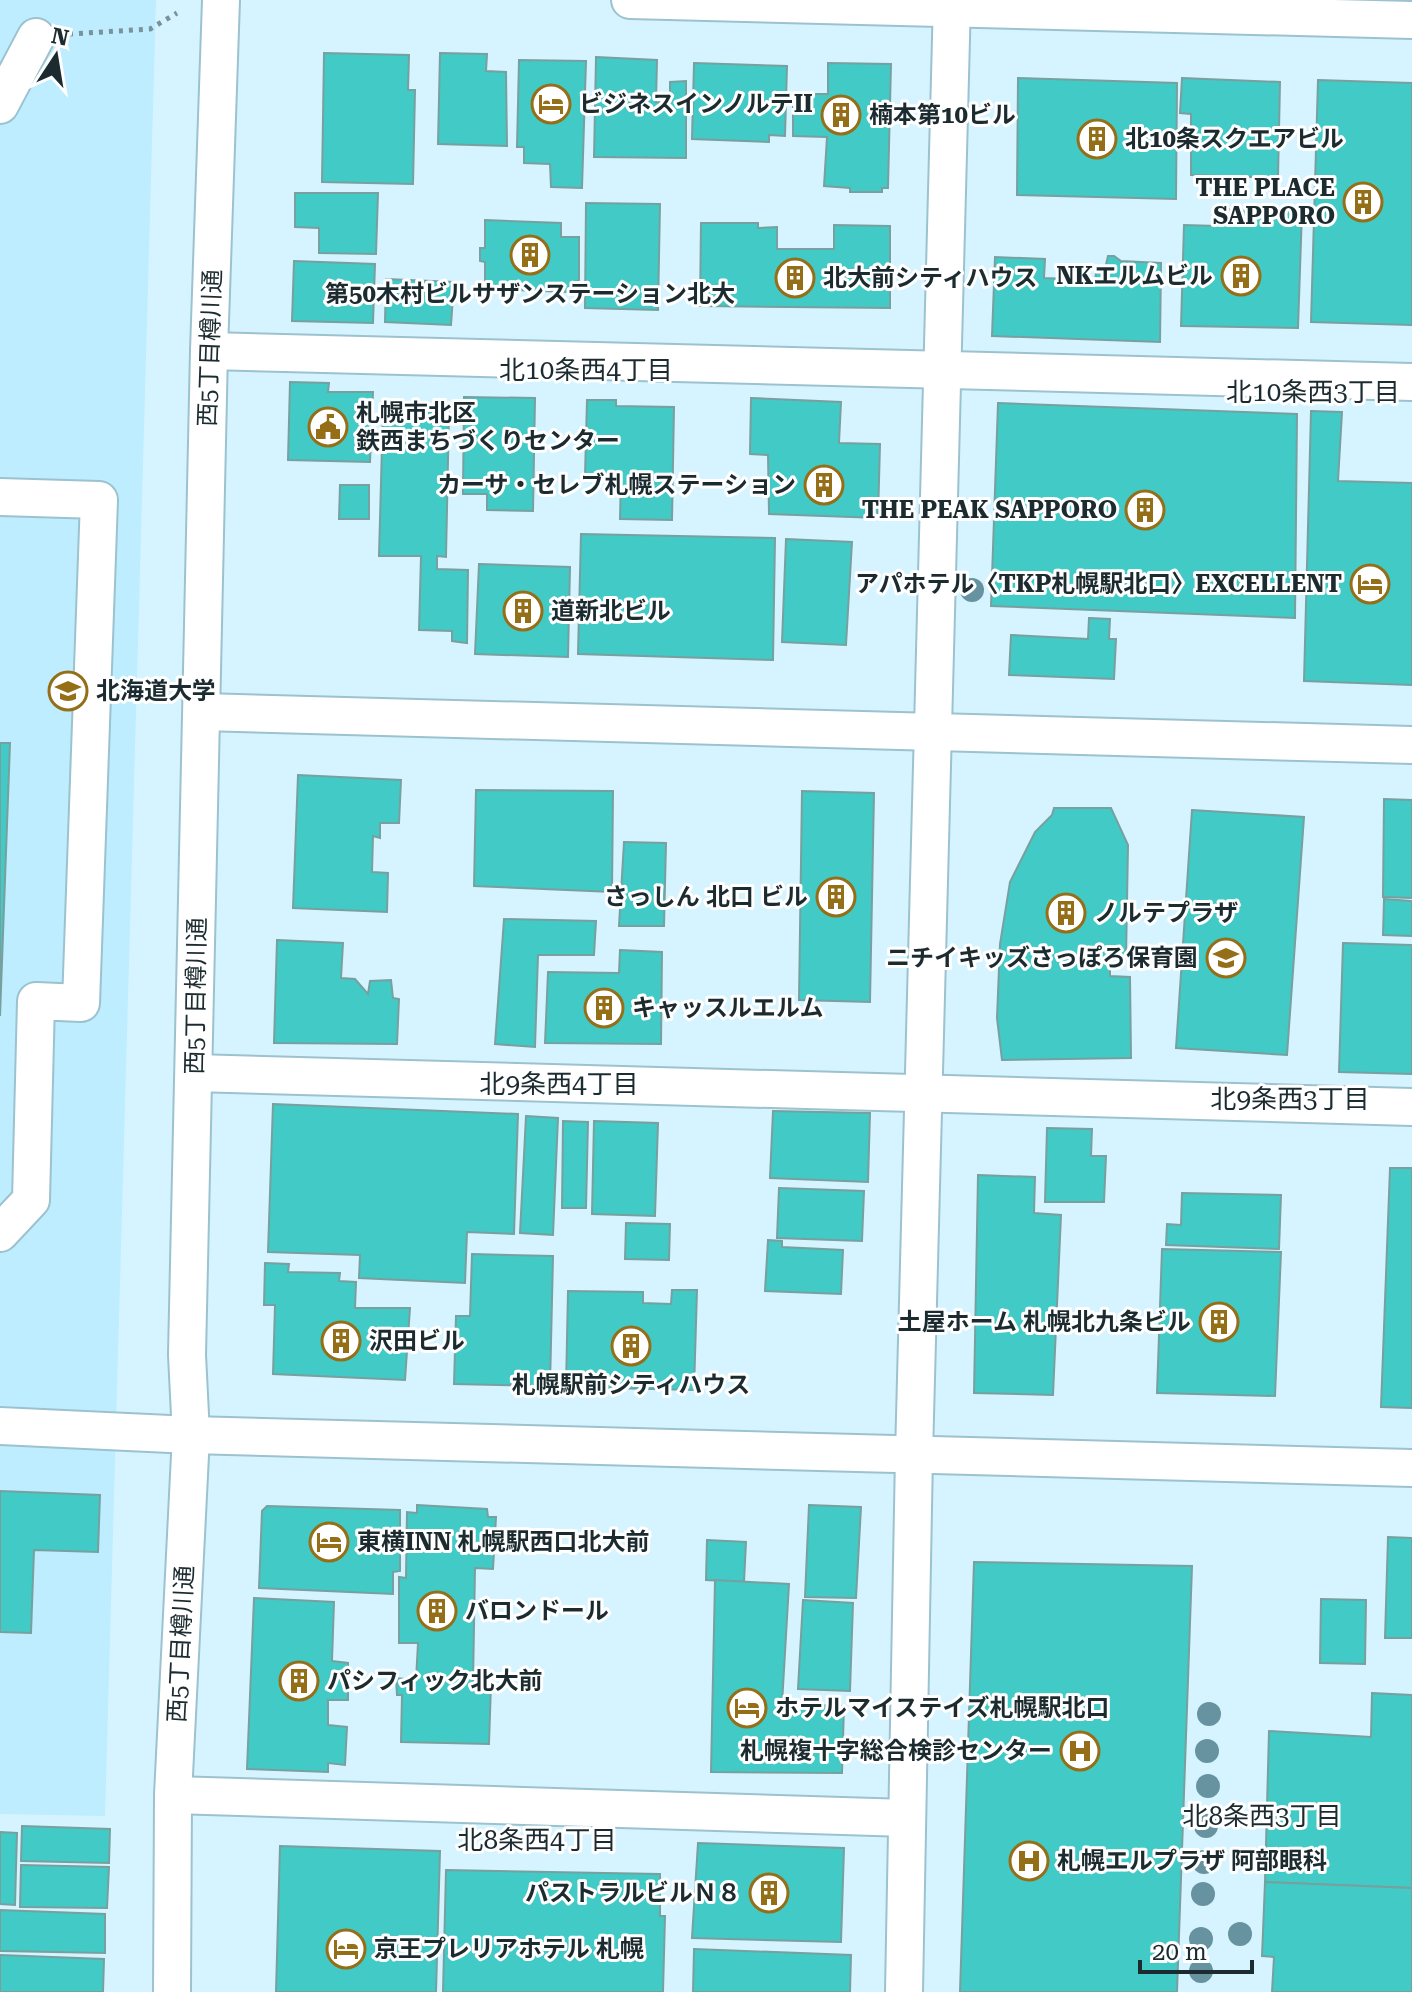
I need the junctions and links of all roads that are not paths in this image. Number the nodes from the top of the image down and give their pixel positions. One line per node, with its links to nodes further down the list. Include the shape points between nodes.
1 (221, 0): 7 (street, 西5丁目樽川通)
2 (630, 0): 3 (street)
3 (952, 4): 4 (street); 8 (street)
4 (1412, 20)
5 (36, 37): 6 (street)
6 (0, 105)
7 (209, 351): 8 (street); 11 (street, 西5丁目樽川通)
8 (942, 370): 9 (street); 12 (street)
9 (1412, 382)
10 (0, 497): 17 (street, via 99,500 81,1003 36,1001 31,1200)
11 (202, 712): 12 (street); 14 (street, 西5丁目樽川通)
12 (932, 732): 13 (street); 15 (street)
13 (1412, 745)
14 (194, 1073): 15 (street); 19 (street, 西5丁目樽川通, via 187,1355)
15 (925, 1093): 16 (street); 20 (street)
16 (1412, 1107)
17 (2, 1229)
18 (0, 1426): 19 (street)
19 (191, 1435): 20 (street); 22 (street, 西5丁目樽川通)
20 (914, 1455): 21 (street); 23 (street)
21 (1412, 1468)
22 (173, 1795): 23 (street); 24 (street, 西5丁目樽川通)
23 (907, 1818): 25 (street)
24 (172, 1992)
25 (904, 1992)

